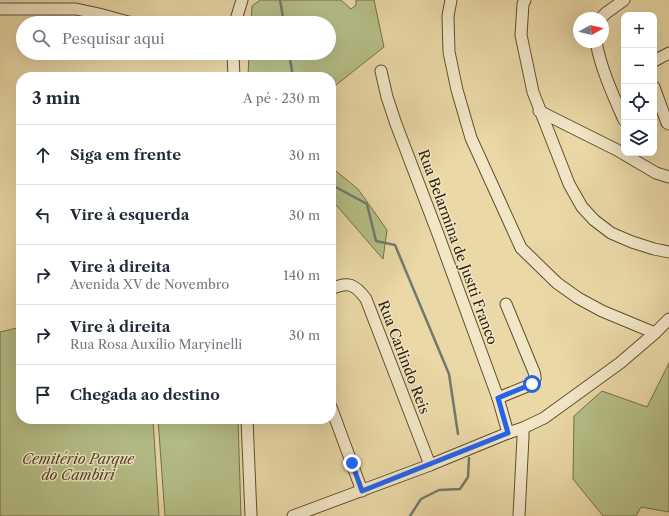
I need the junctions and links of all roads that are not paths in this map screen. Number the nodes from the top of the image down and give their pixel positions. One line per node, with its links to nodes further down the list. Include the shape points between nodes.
1 (242, 0): 8 (street)
2 (450, 0): 26 (street, via 449,52 457,90 471,138 521,248 557,283 578,298)
3 (525, 0): 16 (street, via 521,35)
4 (624, 0): 6 (street)
5 (0, 9): 7 (street, via 76,9)
6 (607, 12)
7 (107, 16)
8 (237, 16)
9 (597, 48): 17 (street, via 607,81)
10 (669, 53): 12 (street)
11 (233, 60): 14 (street)
12 (657, 60)
13 (381, 71): 27 (street, Rua Belarmina de Justti Franco, via 396,124)
14 (234, 72)
15 (657, 95): 18 (street)
16 (539, 111): 20 (street); 22 (street, via 569,184 582,207 611,233 632,242)
17 (621, 113)
18 (668, 123)
19 (639, 156): 20 (street)
20 (643, 166): 21 (street)
21 (669, 177)
22 (669, 252)
23 (336, 286): 32 (street, Rua Carlindo Reis, via 349,284 359,290 366,299)
24 (506, 304): 27 (street, via 535,379 530,385)
25 (669, 319): 26 (street)
26 (655, 334): 30 (street, via 620,363 544,418)
27 (498, 398): 31 (street, Rua Belarmina de Justti Franco)
28 (336, 421): 33 (street)
29 (247, 424): 34 (street)
30 (523, 428): 31 (street); 36 (street)
31 (508, 433): 32 (street)
32 (430, 465): 33 (street)
33 (362, 491): 35 (street)
34 (251, 516)
35 (293, 516)
36 (519, 516)

